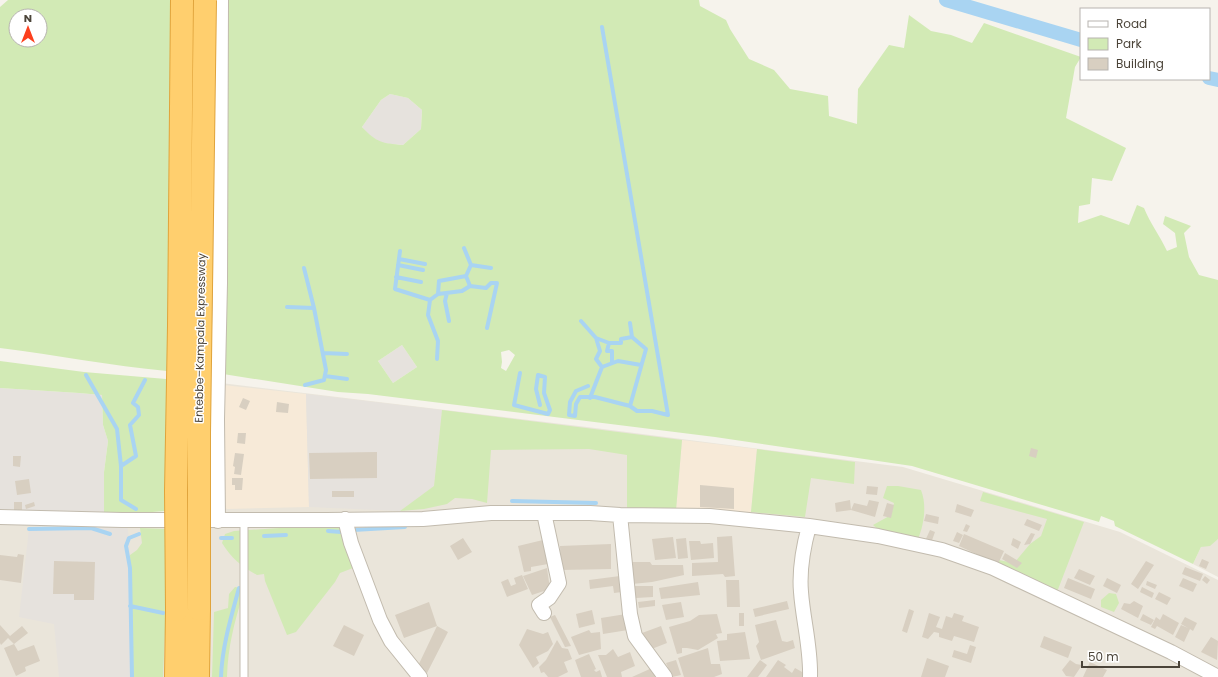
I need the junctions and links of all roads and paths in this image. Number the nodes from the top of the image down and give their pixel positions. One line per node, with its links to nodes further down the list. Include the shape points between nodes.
1 (182, 0): 12 (highway, Entebbe–Kampala Expressway, bridge)
2 (205, 0): 13 (highway, Entebbe–Kampala Expressway, bridge)
3 (221, 0): 8 (street, via 220,284 216,419)
4 (544, 514): 5 (street); 7 (street); 11 (street, via 558,583 549,598 539,605)
5 (620, 515): 10 (street, via 710,516); 16 (street, via 630,614 635,636)
6 (0, 517): 8 (street)
7 (345, 519): 9 (street); 15 (street, via 351,543 380,620 391,640)
8 (218, 520): 9 (street)
9 (244, 520): 14 (lane)
10 (809, 526): 17 (street, via 801,554 800,575); 18 (street, via 878,536 942,550 993,568 1171,652)
11 (544, 613)
12 (176, 677)
13 (198, 677)
14 (244, 677)
15 (420, 677)
16 (665, 677)
17 (810, 677)
18 (1218, 677)

